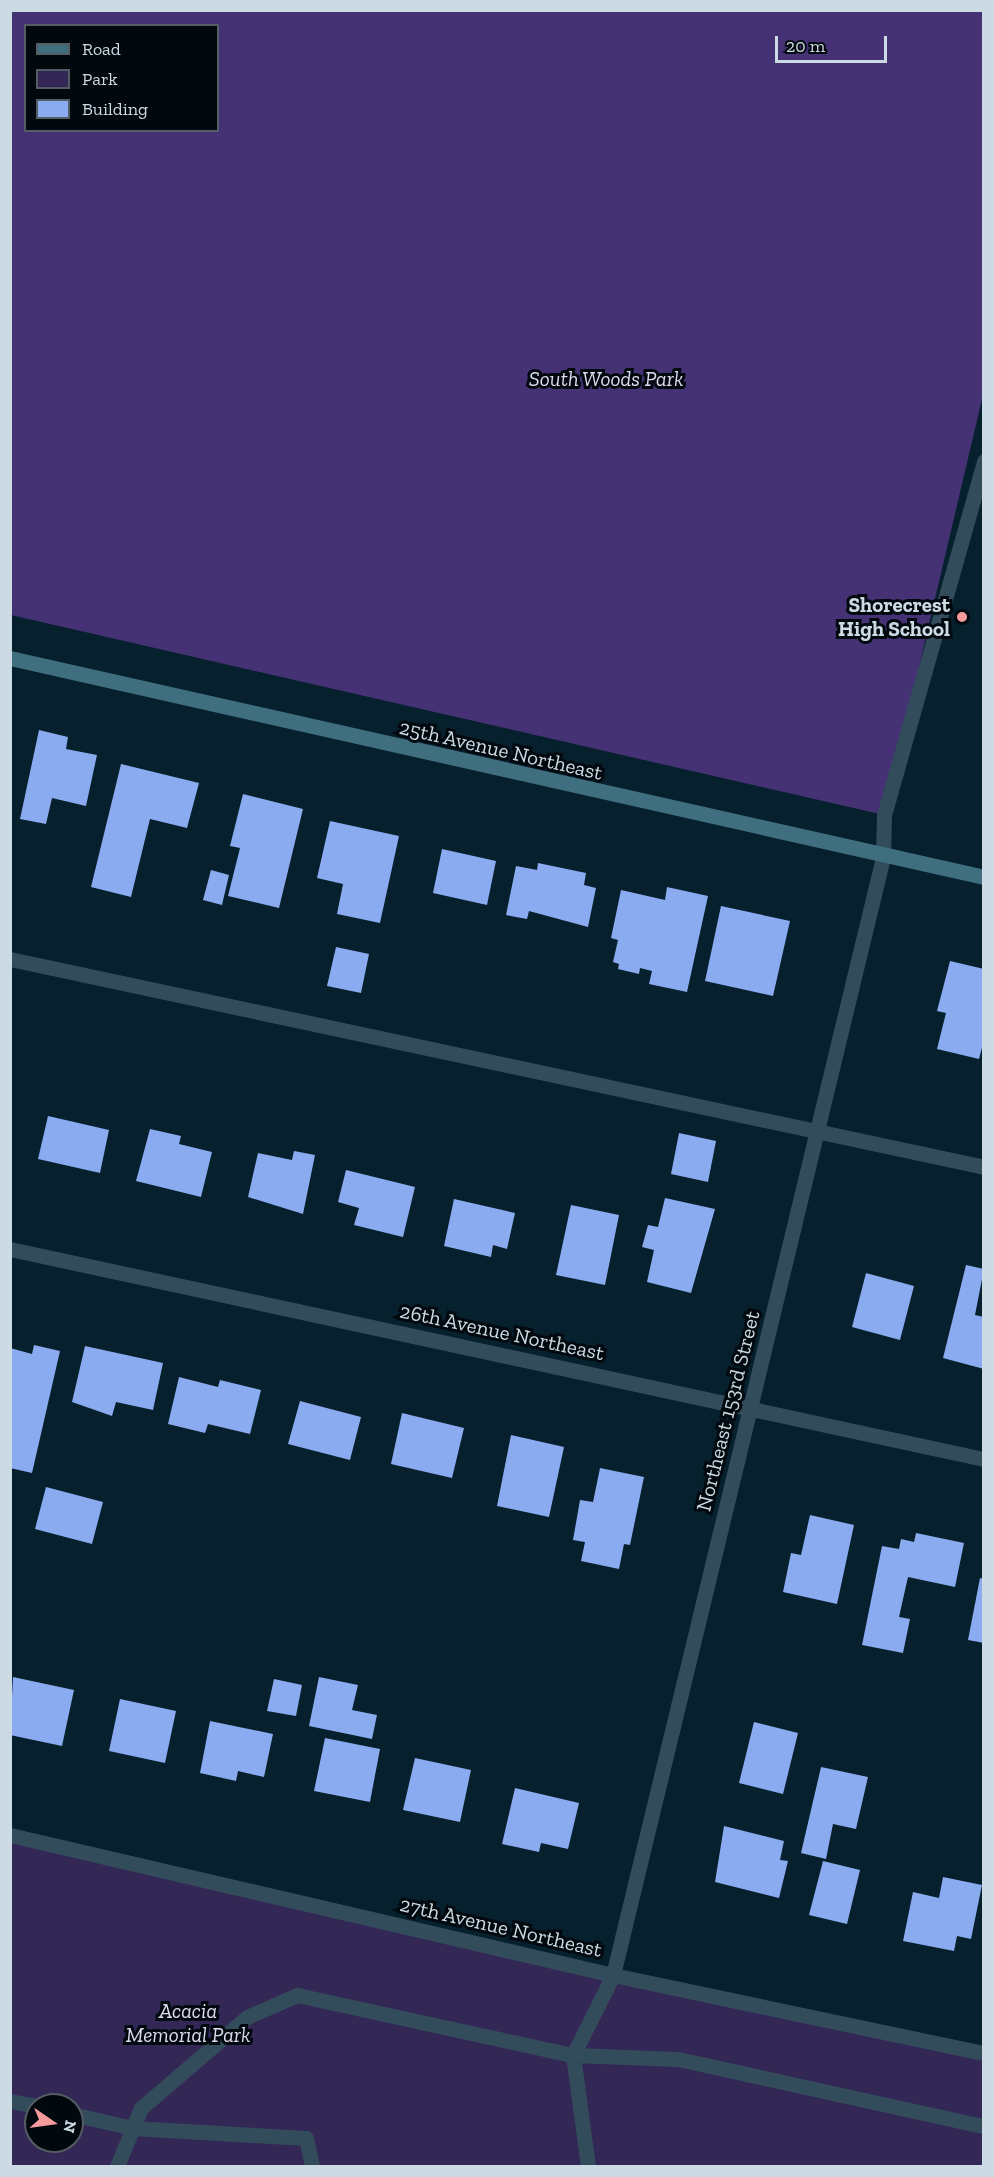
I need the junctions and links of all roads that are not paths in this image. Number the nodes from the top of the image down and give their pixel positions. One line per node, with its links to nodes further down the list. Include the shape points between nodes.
1 (984, 461): 2 (street, Northeast 153rd Street)
2 (978, 501): 4 (street, Northeast 153rd Street, via 885,815)
3 (10, 658): 4 (street, 25th Avenue Northeast)
4 (883, 857): 5 (street, 25th Avenue Northeast); 7 (street, Northeast 153rd Street)
5 (984, 877)
6 (10, 959): 7 (street)
7 (817, 1132): 8 (street); 10 (street, Northeast 153rd Street)
8 (984, 1167)
9 (10, 1249): 10 (street, 26th Avenue Northeast)
10 (750, 1407): 11 (street, 26th Avenue Northeast); 13 (street, Northeast 153rd Street)
11 (984, 1459)
12 (10, 1835): 13 (street, 27th Avenue Northeast)
13 (613, 1975): 14 (street, 27th Avenue Northeast); 15 (street, Northeast 153rd Street)
14 (984, 2053)
15 (573, 2055): 17 (street, via 678,2059); 18 (street, via 297,1995 247,2017 141,2108); 21 (street)
16 (84, 2117): 18 (street)
17 (984, 2126)
18 (132, 2128): 19 (street); 20 (street, via 306,2138)
19 (117, 2166)
20 (312, 2166)
21 (588, 2166)

